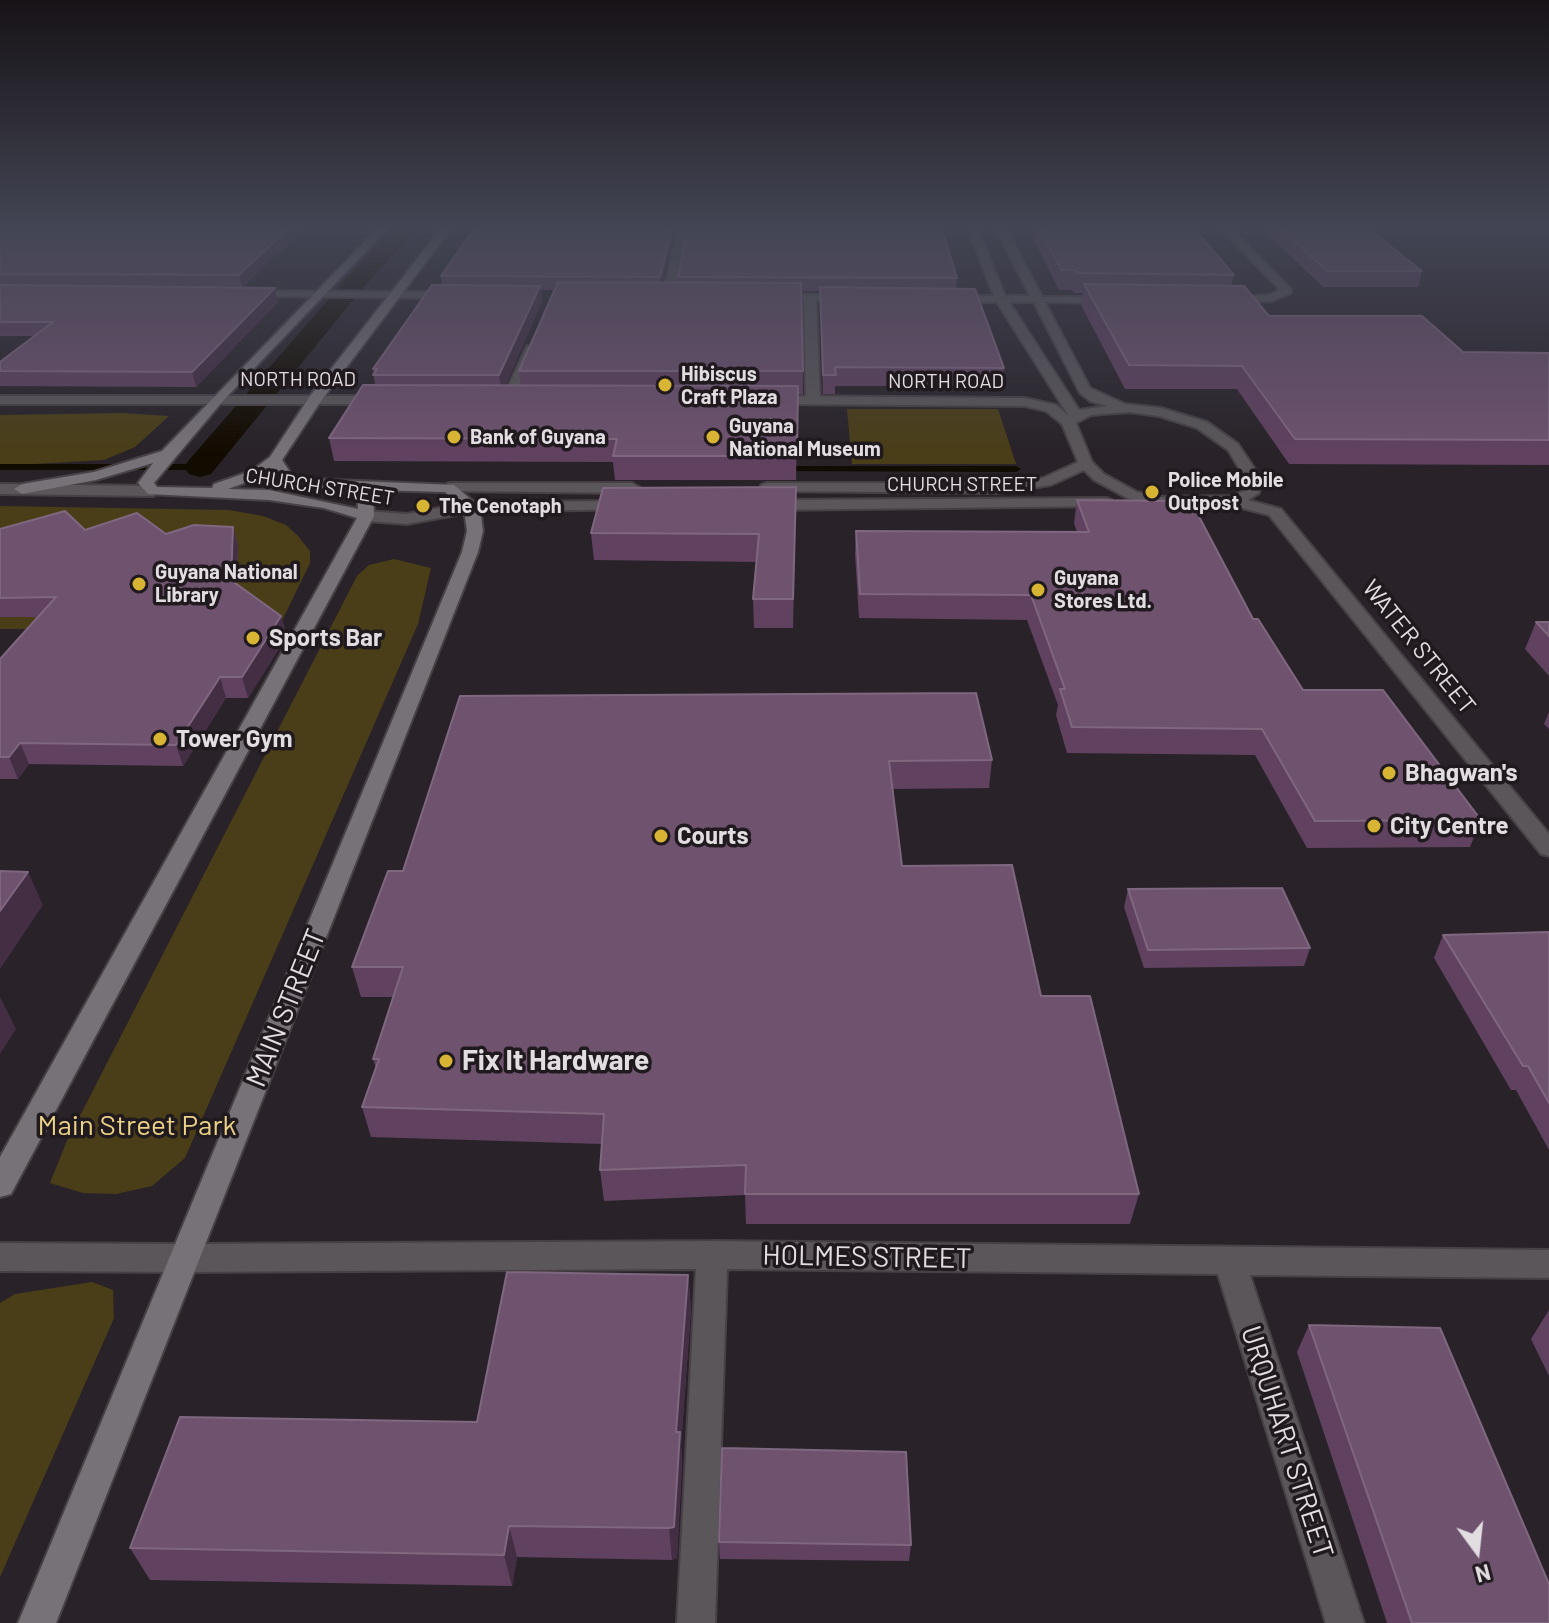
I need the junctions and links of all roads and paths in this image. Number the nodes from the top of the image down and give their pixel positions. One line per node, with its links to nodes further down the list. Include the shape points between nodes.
1 (312, 302): 7 (main road)
2 (389, 302): 8 (main road)
3 (810, 302): 13 (street)
4 (1003, 302): 15 (street)
5 (1038, 302): 14 (street, via 1085,390)
6 (536, 335): 11 (street, via 502,400)
7 (217, 399): 8 (street, NORTH ROAD); 9 (street, NORTH ROAD); 16 (main road)
8 (309, 399): 10 (street, NORTH ROAD); 18 (main road)
9 (0, 400)
10 (405, 400)
11 (524, 400)
12 (753, 400): 13 (street, NORTH ROAD)
13 (813, 400): 15 (street, NORTH ROAD, via 1025,402)
14 (1129, 408): 15 (street); 27 (street, via 1202,425 1233,447 1253,478 1251,493)
15 (1072, 419): 17 (street)
16 (167, 454): 24 (main road, via 96,476); 25 (main road, via 146,483)
17 (1086, 464): 22 (street, CHURCH STREET, via 1046,482 1000,488); 28 (street, via 1119,489)
18 (278, 467): 19 (main road, CHURCH STREET, via 312,484); 26 (main road)
19 (365, 487): 20 (main road, CHURCH STREET); 32 (main road)
20 (449, 488): 21 (street, CHURCH STREET); 31 (main road)
21 (654, 488)
22 (748, 488)
23 (0, 489): 24 (street, CHURCH STREET)
24 (22, 489): 25 (street, CHURCH STREET)
25 (153, 491): 26 (main road, CHURCH STREET)
26 (197, 493): 32 (main road, CHURCH STREET, via 269,495)
27 (1234, 501): 28 (street, WATER STREET); 33 (street, WATER STREET, via 1275,512)
28 (1161, 502): 29 (street, CHURCH STREET)
29 (754, 505)
30 (644, 506): 31 (street, CHURCH STREET)
31 (472, 507): 32 (street, CHURCH STREET, via 418,518); 37 (main road, MAIN STREET, via 475,531 470,552)
32 (366, 516): 34 (main road)
33 (1549, 849)
34 (0, 1185)
35 (712, 1255): 37 (street, HOLMES STREET); 38 (street, HOLMES STREET); 41 (street)
36 (0, 1257): 37 (street, HOLMES STREET)
37 (185, 1258): 40 (main road, MAIN STREET)
38 (1229, 1260): 39 (street, HOLMES STREET); 42 (street, URQUHART STREET)
39 (1549, 1264)
40 (37, 1623)
41 (696, 1623)
42 (1345, 1623)

